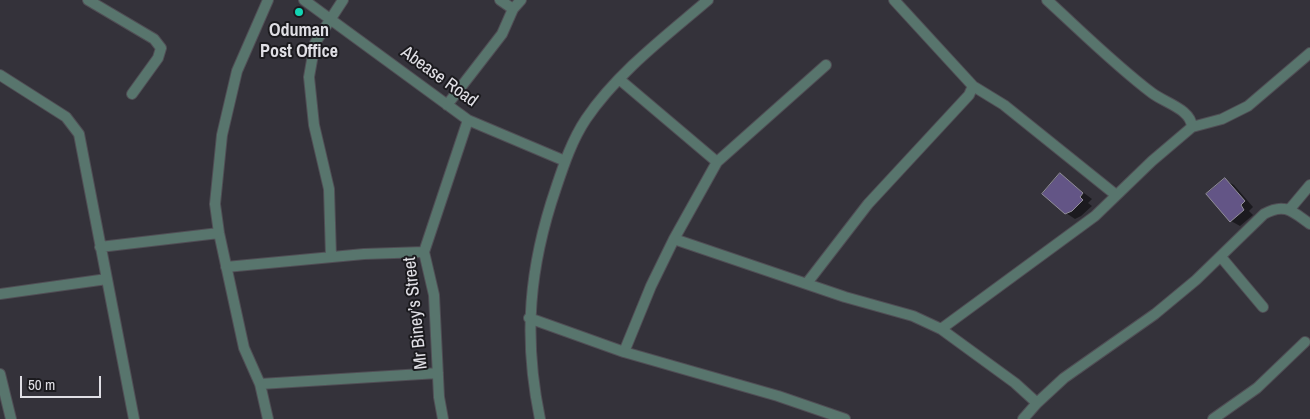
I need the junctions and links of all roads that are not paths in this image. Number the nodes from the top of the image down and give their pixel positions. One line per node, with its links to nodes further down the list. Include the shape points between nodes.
1 (88, 0): 17 (street, via 154,39 161,48 158,58)
2 (268, 0): 27 (street, via 237,71 222,135 216,190)
3 (304, 0): 11 (street, Abease Road)
4 (343, 0): 11 (street)
5 (500, 0): 10 (street)
6 (521, 0): 10 (street)
7 (708, 0): 15 (street)
8 (894, 0): 16 (street)
9 (1047, 0): 20 (street, via 1152,94 1187,115)
10 (514, 9): 18 (street, via 502,34)
11 (330, 18): 18 (street, Abease Road); 31 (street, via 315,43 309,77 314,125 329,189)
12 (1310, 53): 20 (street, via 1248,106 1222,119)
13 (826, 65): 22 (street)
14 (0, 75): 29 (street, via 66,117 79,134)
15 (619, 79): 21 (street, via 587,118); 22 (street)
16 (973, 86): 24 (street, via 1004,105); 35 (street, via 964,101 850,224)
17 (132, 94)
18 (447, 105): 19 (street, Abease Road)
19 (468, 120): 21 (street, Abease Road); 30 (street, Mr Biney’s Street)
20 (1192, 126): 24 (street)
21 (565, 161): 38 (street, via 540,236)
22 (717, 162): 28 (street)
23 (1310, 185): 25 (street)
24 (1116, 195): 39 (street, via 1073,234)
25 (1288, 210): 26 (street); 32 (street, via 1277,208 1264,214)
26 (1310, 224)
27 (219, 233): 29 (street); 33 (street)
28 (674, 239): 35 (street); 41 (street)
29 (100, 247): 34 (street)
30 (424, 252): 31 (street); 42 (street, Mr Biney’s Street, via 434,295)
31 (331, 257): 33 (street)
32 (1221, 257): 37 (street); 45 (street, via 1155,314 1070,374)
33 (226, 267): 44 (street, via 244,348)
34 (107, 279): 36 (street); 47 (street)
35 (807, 283): 39 (street, via 913,316)
36 (0, 294)
37 (1263, 306)
38 (529, 318): 41 (street); 50 (street, via 533,379)
39 (941, 329): 45 (street)
40 (1305, 342): 53 (street, via 1257,388)
41 (624, 352): 51 (street, via 778,396)
42 (438, 373): 44 (street); 49 (street, Mr Biney’s Street)
43 (0, 374): 46 (street)
44 (260, 384): 48 (street)
45 (1037, 403): 52 (street)
46 (11, 419)
47 (134, 419)
48 (268, 419)
49 (443, 419)
50 (540, 419)
51 (845, 419)
52 (1024, 419)
53 (1213, 419)

